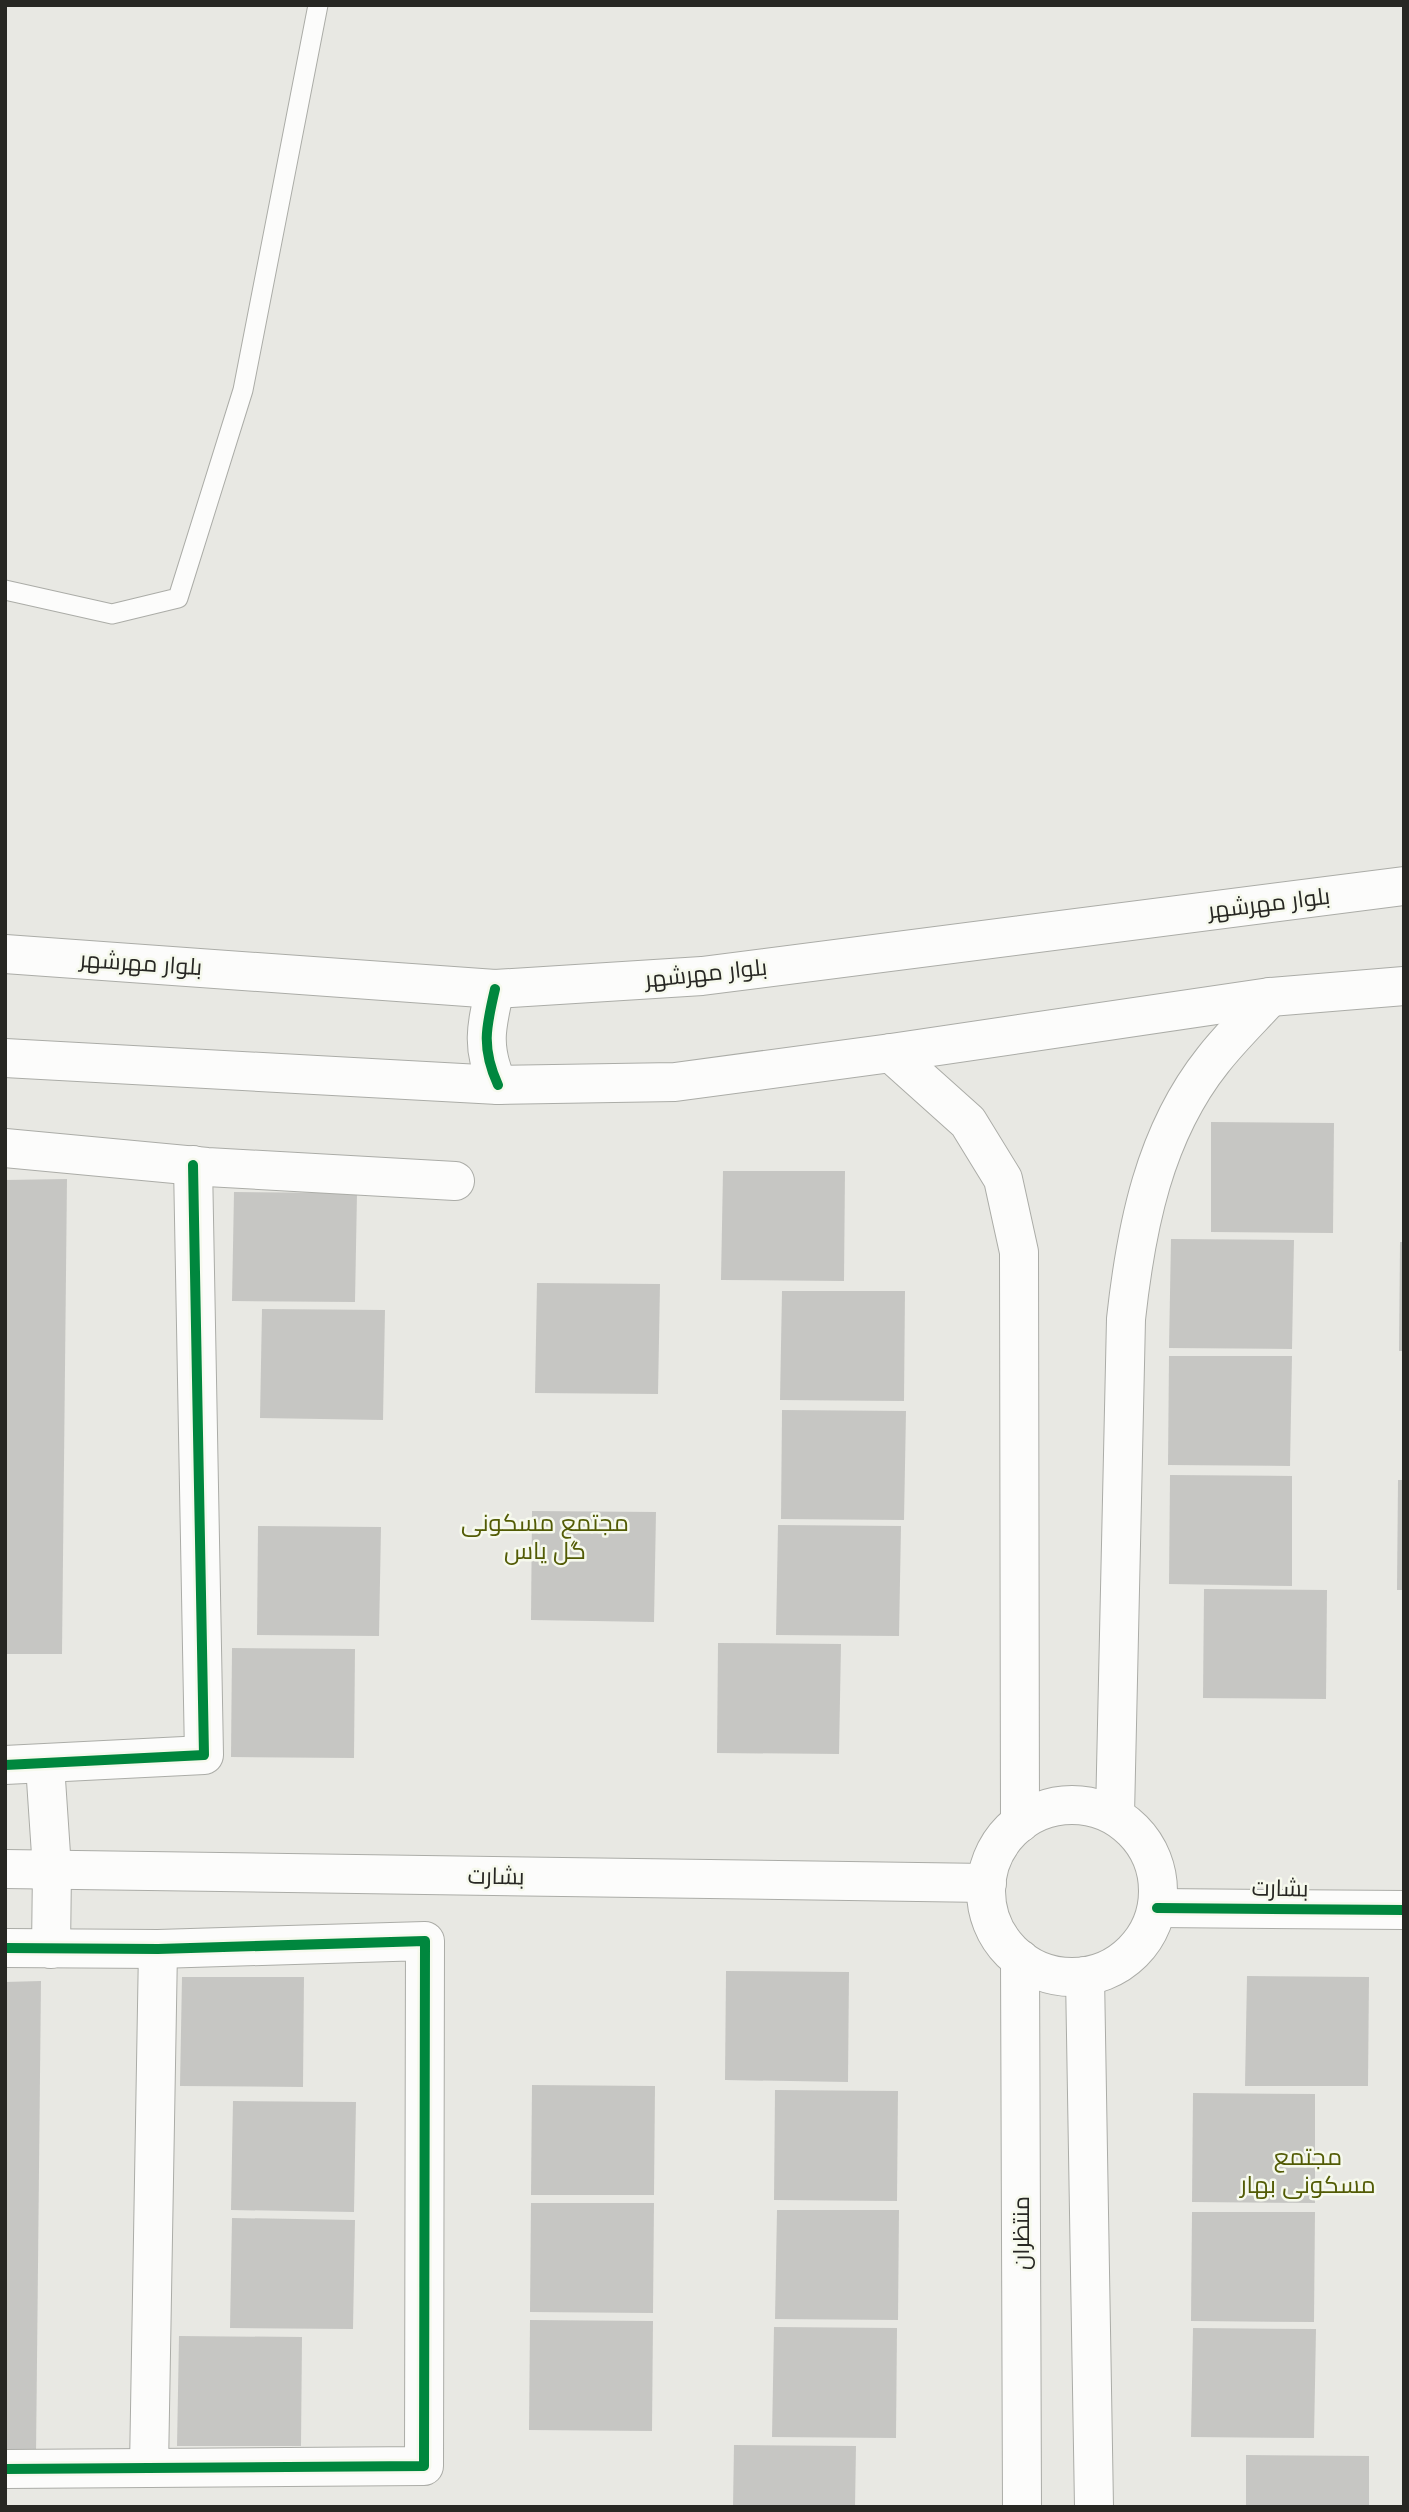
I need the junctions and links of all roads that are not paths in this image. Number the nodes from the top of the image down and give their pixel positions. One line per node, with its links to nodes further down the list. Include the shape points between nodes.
1 (318, 5): 2 (lane, via 243,390 178,598 112,614)
2 (5, 590)
3 (1404, 886): 6 (main road, بلوار مهرشهر, via 702,976)
4 (5, 954): 6 (main road, بلوار مهرشهر)
5 (1404, 986): 7 (main road)
6 (495, 989): 10 (main road, via 485,1031 490,1067)
7 (1270, 997): 8 (main road); 16 (main road, via 1212,1061 1179,1112 1148,1188 1133,1258 1126,1319)
8 (891, 1054): 10 (main road, via 675,1082); 17 (main road, via 968,1122 1003,1179 1019,1252)
9 (5, 1058): 10 (main road)
10 (498, 1085)
11 (5, 1148): 12 (main road)
12 (193, 1165): 13 (main road); 15 (main road, via 204,1755)
13 (454, 1181)
14 (5, 1765): 15 (main road)
15 (45, 1765): 19 (main road)
16 (1115, 1815): 17 (main road, via 1066,1805 1042,1810); 21 (main road, via 1136,1832 1151,1855 1158,1881)
17 (1020, 1823): 20 (main road, via 992,1860)
18 (5, 1869): 19 (main road, بشارت)
19 (52, 1869): 20 (main road, بشارت); 24 (main road)
20 (987, 1883): 26 (main road, via 994,1926)
21 (1157, 1908): 22 (main road, بشارت); 27 (main road, via 1148,1932 1132,1953 1110,1968)
22 (1404, 1910)
23 (5, 1948): 24 (main road)
24 (51, 1949): 25 (main road)
25 (158, 1949): 28 (main road); 28 (main road, via 425,1941 424,2466)
26 (1020, 1959): 27 (main road, via 1040,1971); 30 (main road, منتظران)
27 (1085, 1976): 31 (main road)
28 (149, 2468): 29 (main road)
29 (5, 2469)
30 (1022, 2507)
31 (1094, 2507)

